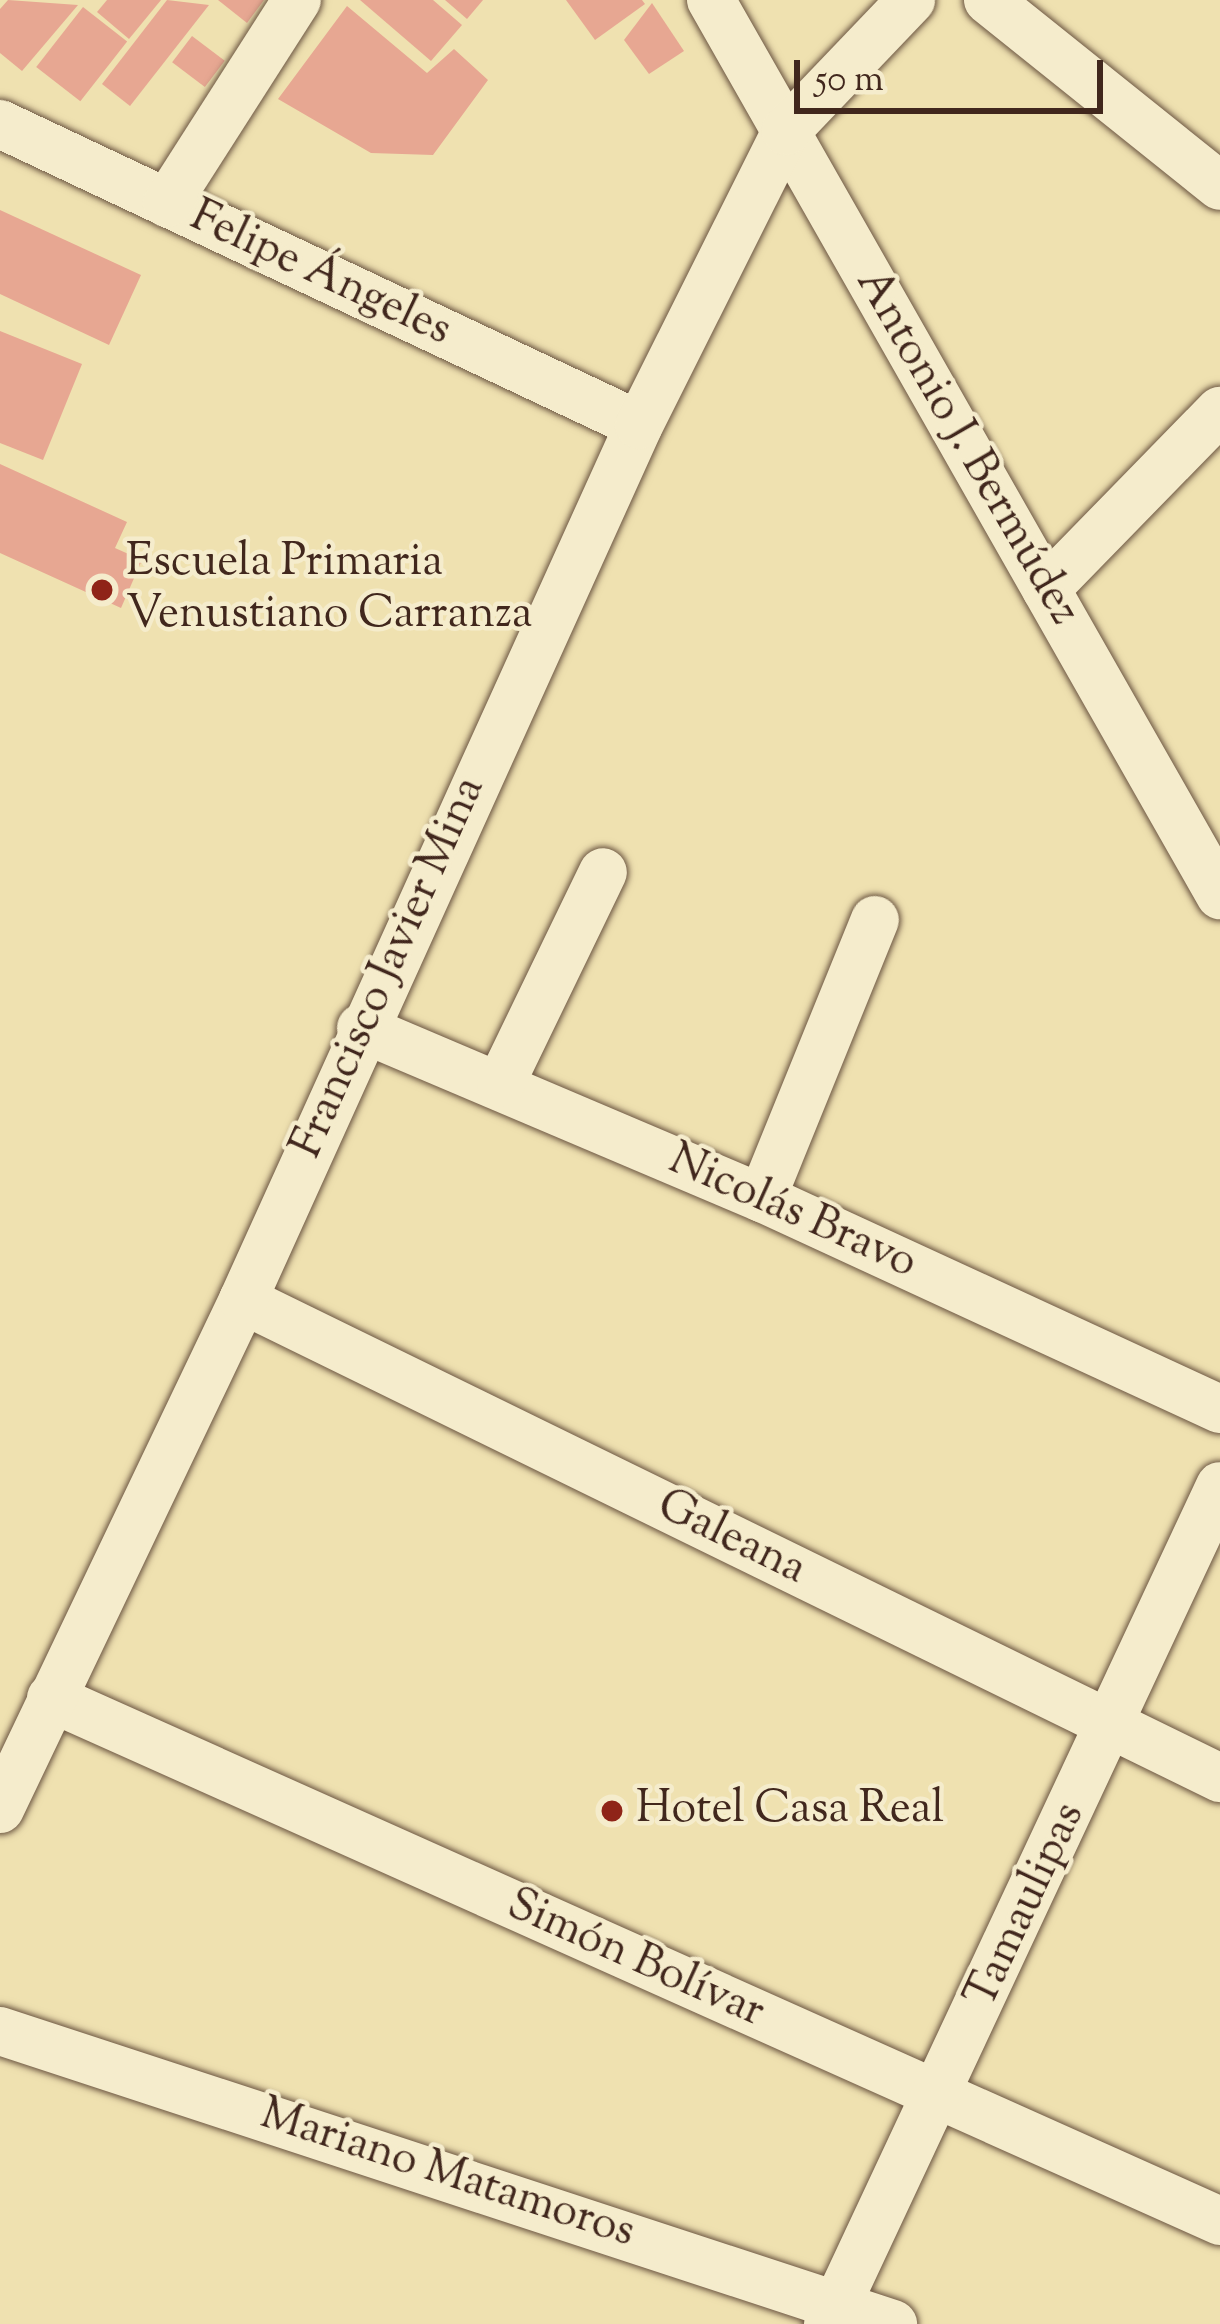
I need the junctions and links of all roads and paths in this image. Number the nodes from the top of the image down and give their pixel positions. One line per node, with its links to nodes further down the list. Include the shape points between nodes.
1 (297, 0): 8 (street)
2 (711, 0): 6 (street, Antonio J. Bermúdez)
3 (910, 0): 6 (street, Francisco Javier Mina)
4 (988, 0): 7 (street)
5 (0, 124): 8 (street, Felipe Ángeles)
6 (786, 131): 10 (street, Francisco Javier Mina); 11 (street, Antonio J. Bermúdez)
7 (1220, 186)
8 (167, 203): 10 (street, Felipe Ángeles)
9 (1220, 411): 11 (street)
10 (639, 425): 15 (street, Francisco Javier Mina)
11 (1046, 589): 13 (street, Antonio J. Bermúdez)
12 (603, 872): 16 (street)
13 (1220, 895)
14 (875, 920): 17 (street)
15 (361, 1028): 16 (street, Nicolás Bravo); 18 (street, Francisco Javier Mina)
16 (501, 1083): 17 (street, Nicolás Bravo)
17 (761, 1198): 19 (street, Nicolás Bravo)
18 (243, 1300): 21 (street, Francisco Javier Mina); 22 (street, Galeana)
19 (1220, 1409)
20 (1220, 1486): 22 (street, Tamaulipas)
21 (51, 1698): 24 (street, Francisco Javier Mina); 26 (street, Simón Bolívar)
22 (1112, 1725): 23 (street, Galeana); 26 (street, Tamaulipas)
23 (1220, 1778)
24 (0, 1809)
25 (0, 2031): 28 (street, Mariano Matamoros)
26 (938, 2095): 27 (street, Simón Bolívar); 28 (street, Tamaulipas)
27 (1220, 2221)
28 (834, 2312): 29 (street, Mariano Matamoros)
29 (893, 2324)

